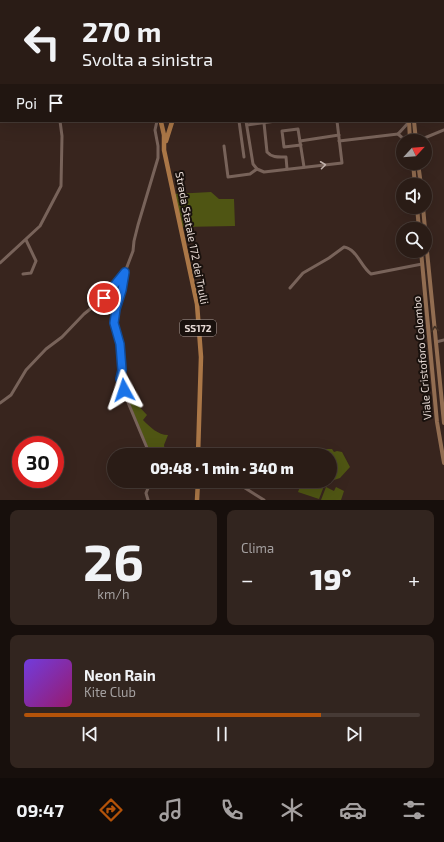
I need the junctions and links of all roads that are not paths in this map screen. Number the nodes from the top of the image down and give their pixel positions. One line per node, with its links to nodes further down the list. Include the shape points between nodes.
1 (60, 122): 34 (street, via 61,186 40,226)
2 (159, 122): 14 (main road, Strada Statale 172 dei Trulli / SS172)
3 (159, 122): 16 (street)
4 (170, 122): 14 (main road); 29 (main road)
5 (239, 122): 26 (street)
6 (246, 122): 13 (street)
7 (270, 122): 12 (street)
8 (337, 122): 21 (street)
9 (408, 122): 18 (street)
10 (409, 122): 19 (main road)
11 (414, 122): 20 (main road)
12 (264, 123): 13 (street); 33 (street, via 267,152 270,155 286,157)
13 (247, 125): 25 (street)
14 (162, 128): 16 (street, via 157,130); 29 (main road, Strada Statale 172 dei Trulli / SS172)
15 (444, 130): 22 (street)
16 (156, 134): 39 (street, via 158,158)
17 (396, 134): 24 (street)
18 (398, 134)
19 (410, 134)
20 (415, 134)
21 (338, 135): 23 (street); 24 (street)
22 (432, 135)
23 (300, 140): 27 (street); 27 (street, via 298,129 282,131 284,147)
24 (339, 141): 31 (street, one-way to 24, via 342,162)
25 (249, 144): 26 (street); 32 (street, via 253,164)
26 (242, 145): 30 (street)
27 (301, 145): 31 (street)
28 (224, 146): 32 (street, via 228,177 250,174)
29 (164, 150): 48 (main road, Strada Statale 172 dei Trulli / SS172, via 197,304 200,357)
30 (244, 157)
31 (304, 167): 33 (street)
32 (257, 169): 33 (street, via 264,172)
33 (287, 169)
34 (26, 240): 37 (street); 40 (street, via 36,261 31,273)
35 (422, 258): 38 (main road, Viale Cristoforo Colombo)
36 (427, 258): 43 (main road, Viale Cristoforo Colombo, one-way to 36)
37 (0, 262)
38 (422, 264): 41 (street, via 371,274 355,255 344,247 303,274); 46 (main road, Viale Cristoforo Colombo)
39 (125, 272): 44 (street, via 104,298 46,349 26,370 11,395); 47 (street, via 114,323 120,344 120,379)
40 (23, 274)
41 (290, 288)
42 (444, 340): 43 (street)
43 (436, 342): 45 (main road, Viale Cristoforo Colombo)
44 (0, 403)
45 (444, 423)
46 (442, 447): 49 (main road, Viale Cristoforo Colombo)
47 (147, 448)
48 (198, 448)
49 (444, 463)
50 (148, 488): 53 (street, via 146,494)
51 (198, 488): 54 (main road)
52 (245, 488): 55 (street)
53 (148, 500)
54 (197, 500)
55 (264, 500)

